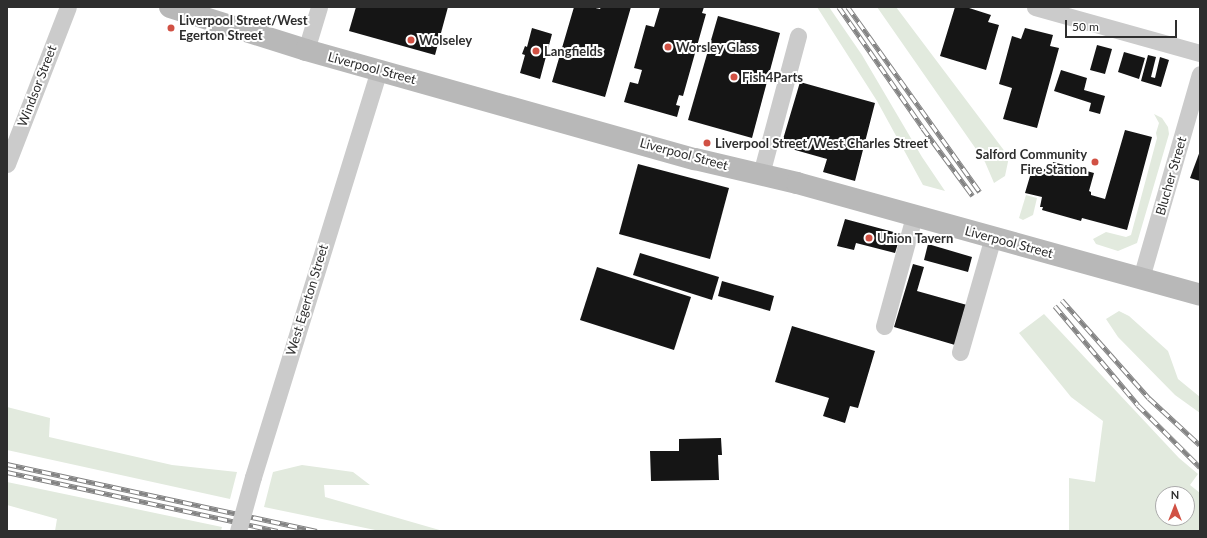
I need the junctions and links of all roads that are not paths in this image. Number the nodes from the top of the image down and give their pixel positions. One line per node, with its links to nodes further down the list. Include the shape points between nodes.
1 (68, 7): 10 (street, Windsor Street)
2 (170, 7): 6 (street, Liverpool Street)
3 (319, 7): 6 (street)
4 (1035, 7): 7 (street)
5 (798, 36): 11 (street)
6 (306, 50): 8 (street, Liverpool Street)
7 (1200, 53)
8 (379, 70): 11 (street, Liverpool Street); 18 (street, West Egerton Street, bridge)
9 (1200, 74): 14 (street, Blucher Street)
10 (7, 164)
11 (761, 174): 12 (street, Liverpool Street)
12 (914, 216): 13 (street, Liverpool Street); 16 (street)
13 (993, 237): 14 (street, Liverpool Street); 17 (street)
14 (1141, 278): 15 (street, Liverpool Street)
15 (1200, 295)
16 (884, 326)
17 (960, 352)
18 (238, 531)

